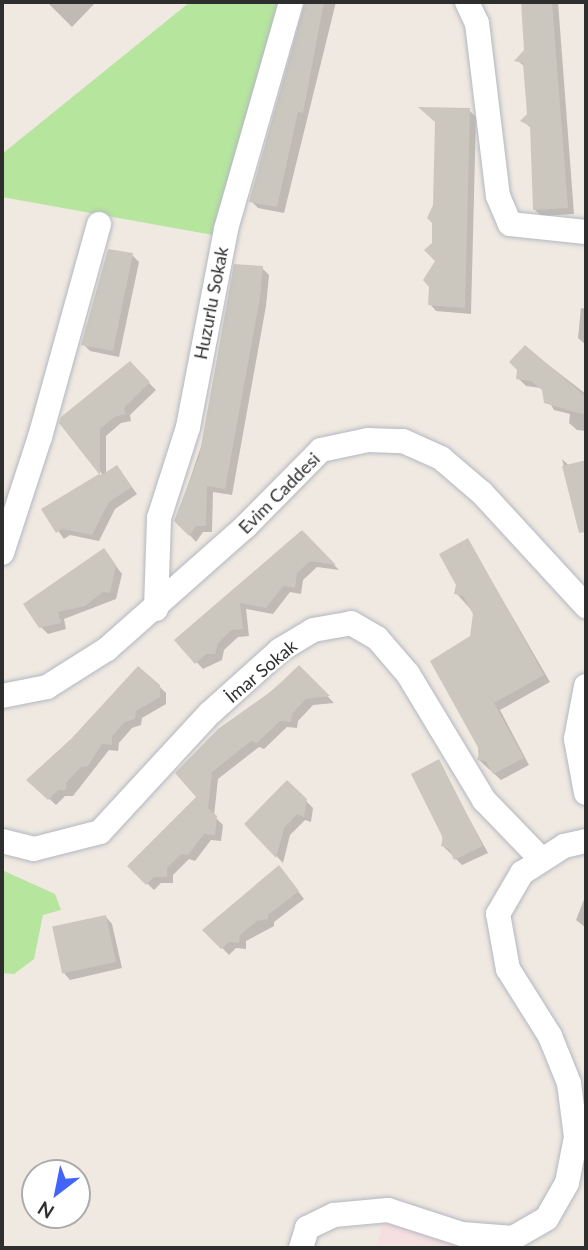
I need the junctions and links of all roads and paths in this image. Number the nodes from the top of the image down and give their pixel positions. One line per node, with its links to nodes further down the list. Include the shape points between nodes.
1 (291, 2): 7 (street, Huzurlu Sokak, via 226,229 188,428 159,519)
2 (467, 2): 4 (street, via 477,23 498,196 510,224)
3 (99, 224): 5 (street, via 40,437)
4 (586, 232)
5 (2, 553)
6 (586, 606): 7 (street, Evim Caddesi, via 482,494 441,458 403,441 368,440 321,450)
7 (156, 609): 9 (street, Evim Caddesi, via 107,649 47,687)
8 (586, 685): 10 (street, via 576,739)
9 (2, 696)
10 (586, 793)
11 (2, 841): 13 (street, İmar Sokak, via 34,849 100,832 211,713 280,650 313,630 351,623 377,638 408,674 484,800)
12 (586, 841): 13 (street, via 564,846)
13 (542, 860): 14 (street, via 522,873 498,914 508,969 550,1036 569,1083)
14 (581, 1137): 15 (street, via 567,1183 547,1218 513,1238 462,1234 388,1210 334,1215 307,1228)
15 (301, 1248)

